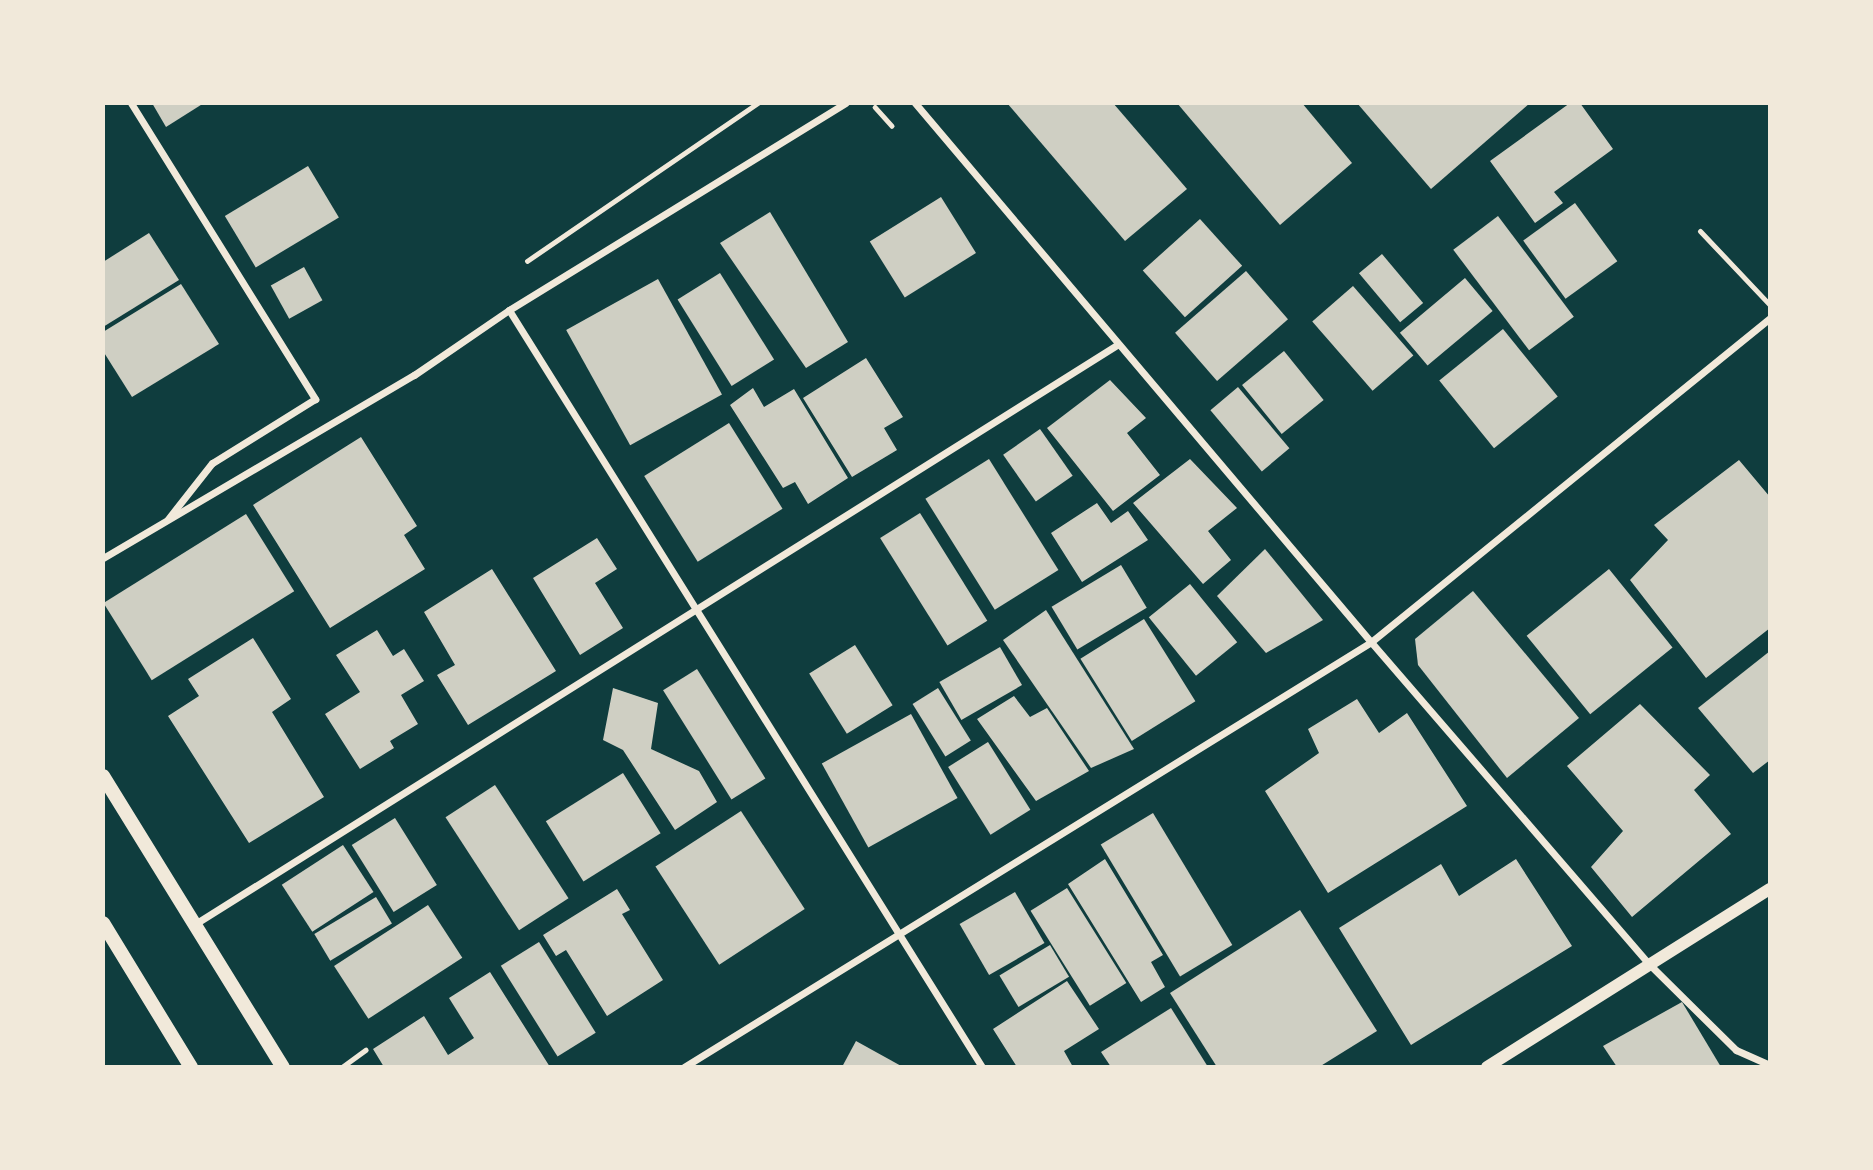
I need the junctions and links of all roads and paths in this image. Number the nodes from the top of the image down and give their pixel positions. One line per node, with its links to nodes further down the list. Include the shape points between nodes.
1 (131, 103): 11 (street, via 315,399 212,463)
2 (758, 103): 6 (path)
3 (845, 103): 8 (street)
4 (915, 103): 10 (street)
5 (1700, 231): 7 (lane)
6 (520, 265)
7 (1770, 306)
8 (509, 310): 11 (street, via 414,374); 13 (street)
9 (1770, 318): 14 (street)
10 (1117, 345): 13 (street); 14 (street)
11 (166, 523): 12 (street)
12 (103, 558)
13 (695, 610): 18 (street); 19 (street)
14 (1371, 642): 19 (street); 20 (street)
15 (103, 776): 18 (main road)
16 (1770, 889): 20 (street)
17 (103, 923): 23 (main road)
18 (194, 924): 24 (main road)
19 (899, 935): 26 (street); 27 (street)
20 (1650, 965): 22 (street, via 1736,1050); 28 (street)
21 (365, 1050): 25 (path)
22 (1770, 1066)
23 (191, 1067)
24 (284, 1067)
25 (342, 1067)
26 (684, 1067)
27 (982, 1067)
28 (1487, 1067)

